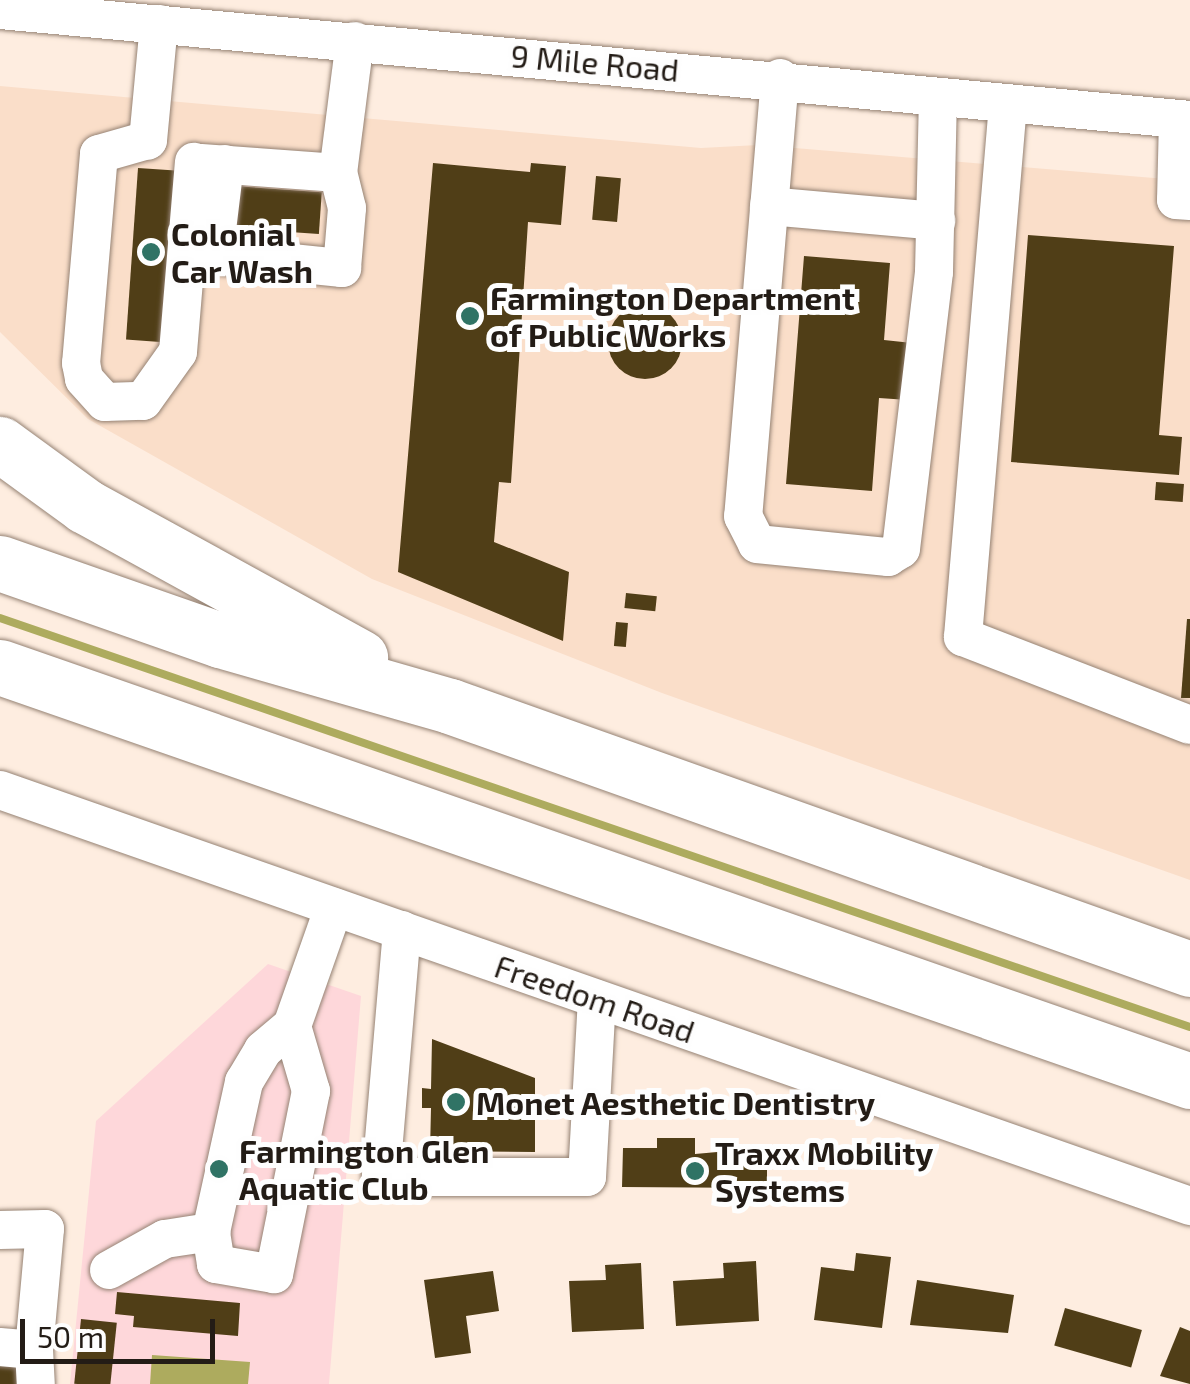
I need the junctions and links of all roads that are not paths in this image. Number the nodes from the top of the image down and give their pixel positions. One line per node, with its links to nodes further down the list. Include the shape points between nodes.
1 (0, 10): 2 (street, 9 Mile Road)
2 (159, 24): 3 (street, 9 Mile Road); 8 (street)
3 (356, 41): 4 (street, 9 Mile Road); 10 (street)
4 (780, 78): 5 (street, 9 Mile Road); 12 (street)
5 (938, 97): 6 (street, 9 Mile Road); 13 (street)
6 (1008, 104): 7 (street, 9 Mile Road); 18 (street, via 963,637)
7 (1184, 119): 11 (street, via 1176,200)
8 (148, 140): 9 (street); 9 (street, via 98,154 84,379 106,402 143,401 178,352)
9 (210, 164): 10 (street); 10 (street, via 214,255 342,268 346,208)
10 (338, 173)
11 (1190, 201)
12 (770, 206): 13 (street); 13 (street, via 746,535 756,544 888,557 901,549 908,521)
13 (936, 221)
14 (0, 444): 17 (highway, via 85,506)
15 (0, 563): 17 (highway, via 220,640)
16 (0, 667): 25 (highway)
17 (450, 706): 22 (highway)
18 (1190, 725)
19 (0, 790): 20 (street, Freedom Road)
20 (334, 907): 21 (street, Freedom Road); 24 (street)
21 (402, 930): 23 (street, Freedom Road); 23 (street, via 381,1177 587,1178)
22 (1190, 969)
23 (596, 999): 26 (street, Freedom Road)
24 (292, 1026): 28 (street, via 263,1050 244,1082); 28 (street, via 311,1091 274,1274 216,1264)
25 (1190, 1081)
26 (1190, 1206)
27 (0, 1230): 30 (street, via 45,1229)
28 (212, 1232): 29 (street, via 166,1239)
29 (109, 1270)
30 (23, 1360)

